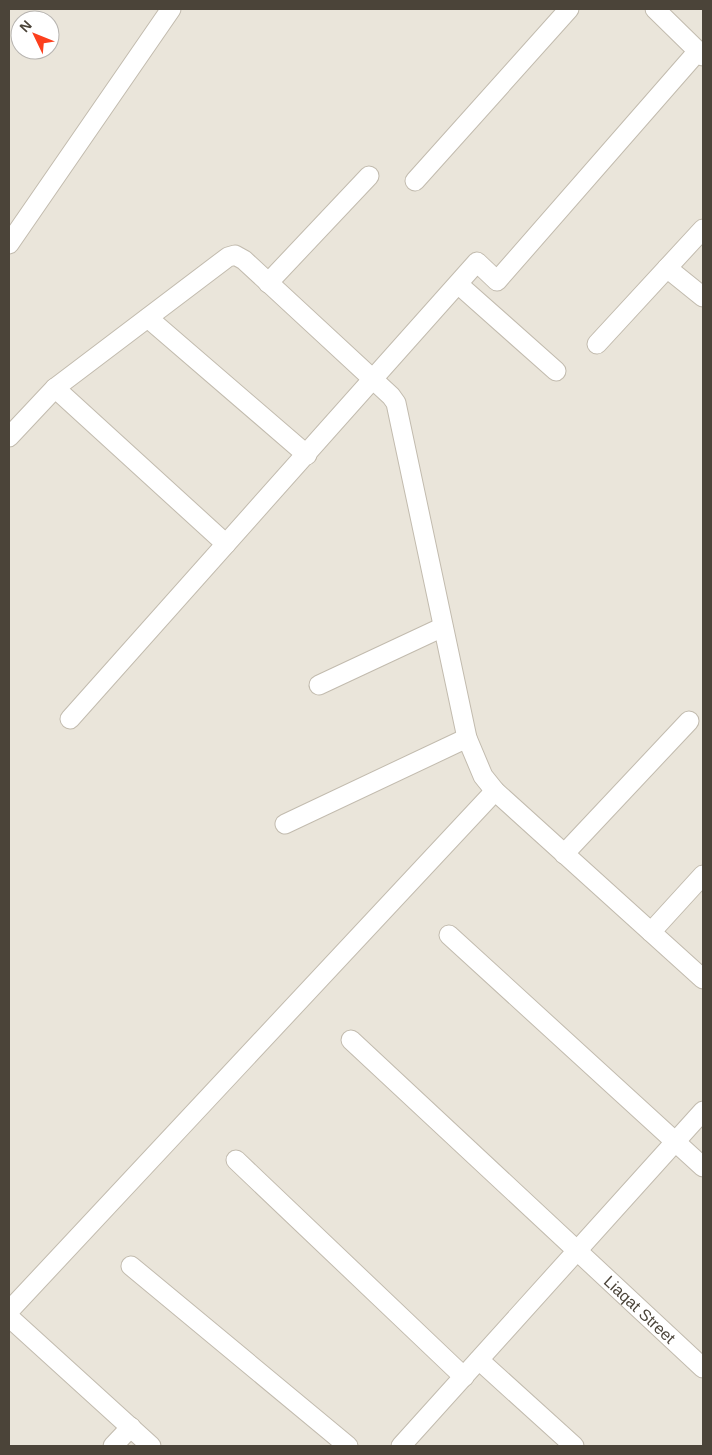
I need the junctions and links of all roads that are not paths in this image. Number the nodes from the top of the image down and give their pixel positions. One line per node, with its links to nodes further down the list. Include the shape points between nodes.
1 (171, 9): 8 (street)
2 (569, 9): 6 (street)
3 (655, 9): 4 (street)
4 (701, 53): 11 (street, via 497,281 477,262)
5 (369, 176): 10 (street)
6 (414, 181)
7 (703, 229): 9 (street)
8 (9, 244)
9 (667, 268): 12 (street); 14 (street)
10 (268, 283): 13 (street, via 244,260 228,257); 16 (street)
11 (458, 284): 15 (street); 16 (street)
12 (703, 297)
13 (148, 318): 17 (street); 19 (street)
14 (597, 344)
15 (556, 372)
16 (373, 380): 19 (street); 21 (street, via 396,403)
17 (55, 388): 18 (street); 20 (street)
18 (9, 437)
19 (306, 455): 20 (street)
20 (226, 544): 23 (street)
21 (443, 627): 22 (street); 25 (street)
22 (319, 685)
23 (70, 719)
24 (690, 721): 28 (street)
25 (467, 738): 26 (street, via 483,776); 27 (street)
26 (495, 791): 28 (street); 40 (street)
27 (285, 824)
28 (564, 854): 30 (street)
29 (703, 875): 30 (street)
30 (651, 932): 32 (street)
31 (449, 935): 35 (street)
32 (703, 979)
33 (351, 1040): 38 (street, Liaqat Street)
34 (703, 1111): 35 (street)
35 (676, 1142): 37 (street); 38 (street)
36 (236, 1160): 44 (street)
37 (703, 1167)
38 (576, 1252): 42 (street); 43 (street, Liaqat Street)
39 (131, 1266): 48 (street)
40 (9, 1311)
41 (9, 1317): 45 (street)
42 (479, 1360): 44 (street); 50 (street)
43 (703, 1368)
44 (464, 1377): 49 (street)
45 (130, 1426): 46 (street); 47 (street)
46 (113, 1446)
47 (151, 1446)
48 (348, 1446)
49 (401, 1446)
50 (574, 1446)

